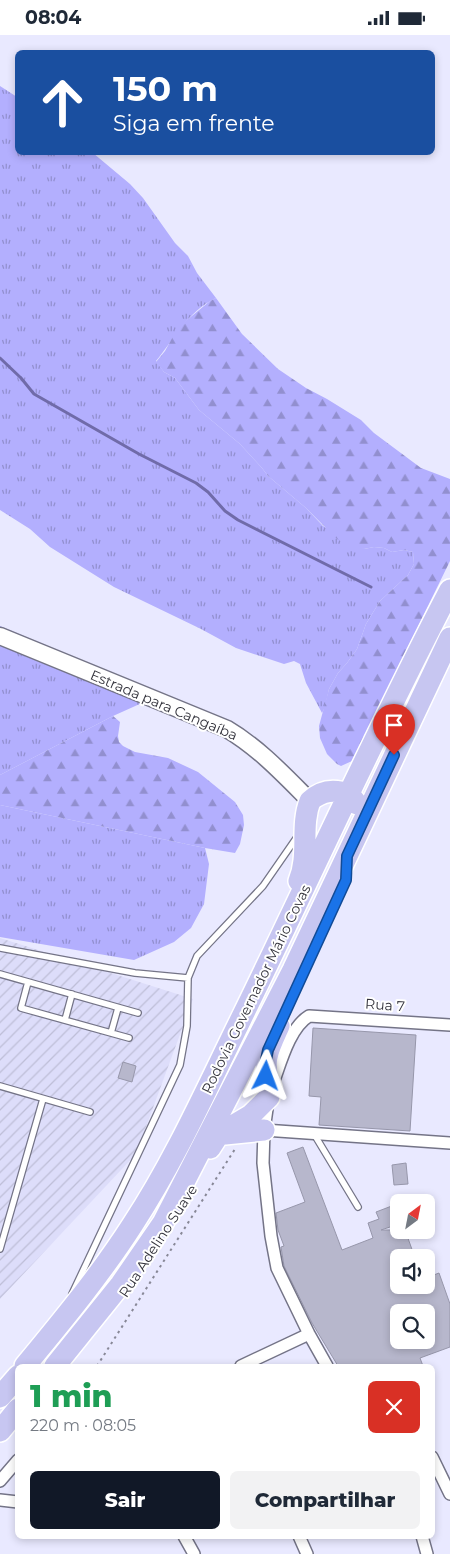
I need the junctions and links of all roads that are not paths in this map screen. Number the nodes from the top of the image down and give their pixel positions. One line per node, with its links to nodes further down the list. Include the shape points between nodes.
1 (450, 590): 4 (highway, Rodovia Governador Mário Covas)
2 (0, 636): 6 (street, Estrada para Cangaíba, via 227,729)
3 (450, 638): 8 (highway, Rodovia Governador Mário Covas)
4 (380, 730): 5 (highway, Rodovia Governador Mário Covas); 6 (highway, via 350,767)
5 (350, 795): 6 (highway, via 336,791); 9 (highway, via 358,809 315,903); 21 (highway, Rodovia Governador Mário Covas)
6 (318, 796): 7 (highway, via 305,815)
7 (305, 824): 12 (lane, via 263,886 197,956); 21 (highway, via 303,873 220,1039)
8 (347, 856): 9 (highway, Rodovia Governador Mário Covas); 23 (highway, via 346,880 268,1050 265,1065)
9 (316, 921): 30 (highway, Rodovia Governador Mário Covas)
10 (0, 948): 12 (lane, via 135,973)
11 (0, 974): 13 (lane)
12 (188, 978): 33 (lane, via 188,1026 180,1065)
13 (28, 982): 14 (lane); 17 (lane, via 21,1008)
14 (72, 994): 15 (lane); 17 (lane)
15 (118, 1008): 16 (lane); 19 (lane)
16 (138, 1013)
17 (65, 1020): 19 (lane)
18 (450, 1025): 23 (street, Rua 7, via 308,1016 295,1029)
19 (111, 1033): 20 (lane)
20 (129, 1038)
21 (218, 1065): 33 (highway, Rodovia Governador Mário Covas, via 170,1164 134,1224)
22 (0, 1086): 24 (lane)
23 (270, 1092): 26 (street); 27 (highway, via 251,1115)
24 (43, 1099): 25 (lane); 32 (lane)
25 (90, 1112)
26 (255, 1131): 27 (highway); 28 (street); 34 (street, via 277,1268)
27 (220, 1134): 30 (highway)
28 (314, 1134): 29 (street); 31 (lane)
29 (450, 1143)
30 (191, 1169): 36 (highway, Rodovia Governador Mário Covas, via 163,1223 121,1284)
31 (358, 1207)
32 (0, 1249)
33 (54, 1331): 35 (highway, Rodovia Governador Mário Covas)
34 (309, 1334): 37 (street); 38 (street)
35 (27, 1364)
36 (57, 1364)
37 (245, 1364)
38 (326, 1364)
39 (15, 1380): 40 (highway)
40 (0, 1397)
41 (15, 1413): 42 (highway)
42 (0, 1431)
43 (435, 1463): 46 (street)
44 (15, 1464): 45 (street)
45 (0, 1481)
46 (450, 1494)
47 (0, 1500): 48 (street)
48 (15, 1502)
49 (186, 1539): 52 (street)
50 (300, 1539): 53 (street)
51 (423, 1539): 54 (street)
52 (194, 1554)
53 (307, 1554)
54 (428, 1554)

